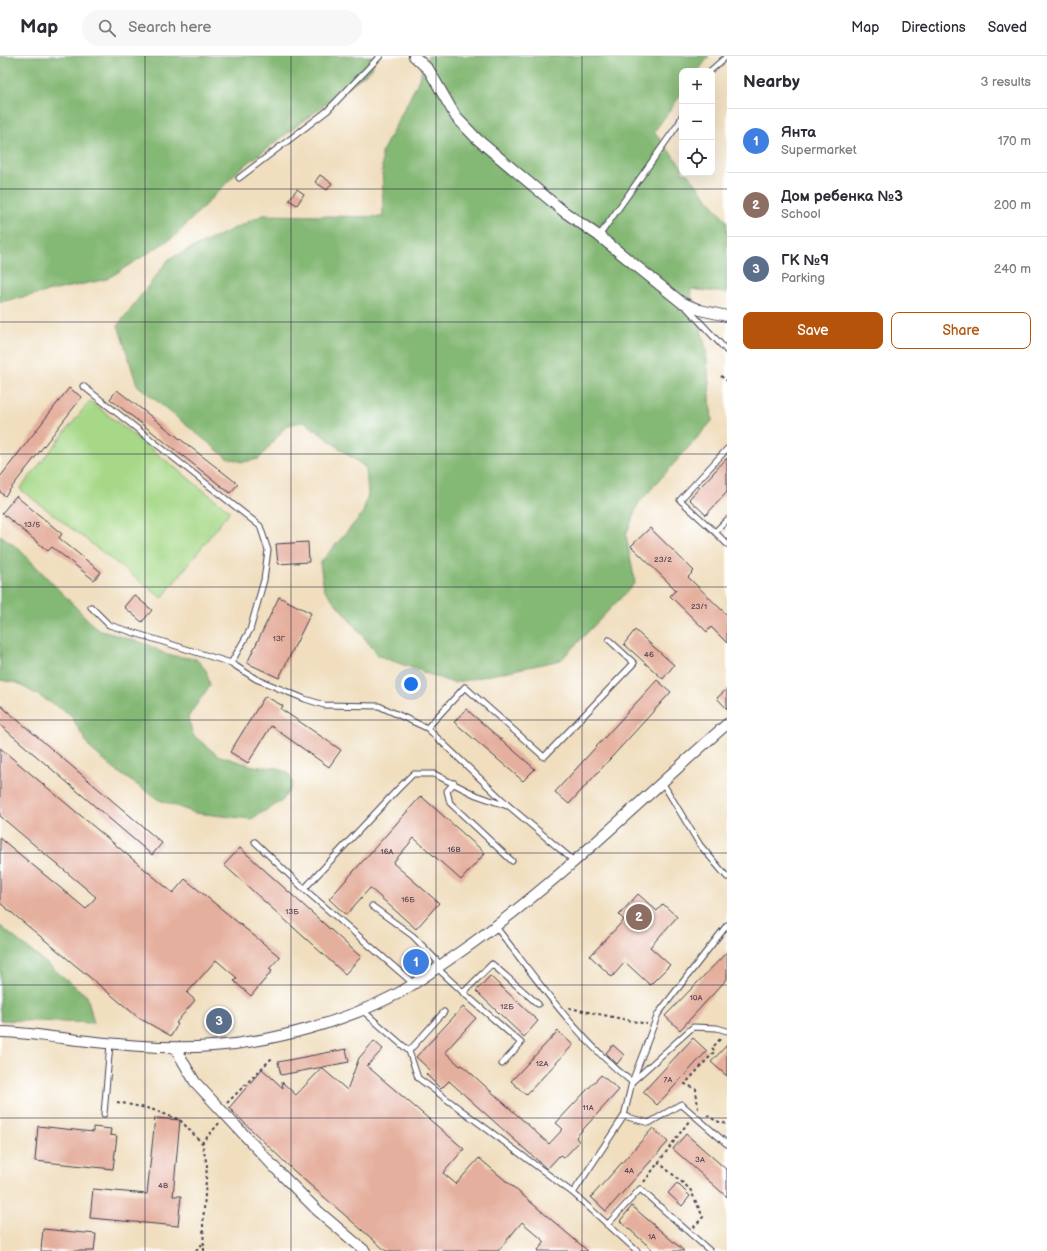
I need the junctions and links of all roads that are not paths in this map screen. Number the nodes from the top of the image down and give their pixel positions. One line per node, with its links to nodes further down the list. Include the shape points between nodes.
1 (380, 56): 6 (lane, via 327,111)
2 (414, 56): 7 (street, via 429,70 456,117 477,139 563,211)
3 (727, 56): 4 (lane)
4 (713, 68)
5 (679, 123): 7 (lane)
6 (239, 178)
7 (599, 236): 8 (street)
8 (681, 302): 9 (street, via 700,310); 10 (lane)
9 (727, 316)
10 (727, 351)
11 (83, 386): 18 (lane, via 260,526 268,550 264,580 250,630)
12 (727, 449): 14 (lane, via 680,500)
13 (727, 520): 14 (lane)
14 (716, 532): 15 (lane)
15 (727, 544)
16 (91, 607): 18 (lane, via 109,625)
17 (609, 640): 20 (lane, via 634,663 544,757 465,687)
18 (231, 663): 20 (lane, via 256,679 305,699 324,705 379,706)
19 (727, 724): 21 (street)
20 (427, 728): 23 (lane)
21 (662, 781): 26 (street); 27 (lane, via 700,845)
22 (454, 783): 23 (lane, via 476,795); 25 (lane, via 447,792 450,803); 28 (lane, via 434,774 414,774)
23 (510, 807): 26 (lane)
24 (255, 842): 28 (lane)
25 (512, 861)
26 (574, 861): 31 (street)
27 (727, 877)
28 (304, 889): 33 (lane)
29 (372, 906): 32 (lane, via 414,936)
30 (727, 925): 44 (lane, via 658,1014)
31 (496, 927): 32 (street); 44 (lane, via 558,1006 609,1064)
32 (439, 967): 33 (street); 34 (lane)
33 (414, 984): 36 (street)
34 (463, 993): 35 (lane, via 492,964); 43 (lane, via 521,1042)
35 (538, 1004)
36 (362, 1009): 41 (street, via 319,1025 267,1038 214,1046); 42 (lane)
37 (444, 1012): 42 (lane)
38 (0, 1032): 40 (street)
39 (727, 1032): 44 (lane, via 717,1028 693,1028)
40 (110, 1044): 41 (street); 45 (lane)
41 (175, 1048): 50 (street, via 195,1082 220,1109 318,1211)
42 (409, 1051): 48 (lane, via 418,1078)
43 (502, 1064)
44 (632, 1082): 46 (lane)
45 (104, 1114)
46 (624, 1116): 47 (lane, via 649,1123 681,1104); 48 (lane)
47 (727, 1144)
48 (573, 1193): 49 (lane)
49 (607, 1225): 51 (lane); 52 (lane, via 640,1189)
50 (365, 1251)
51 (637, 1251)
52 (710, 1251)

